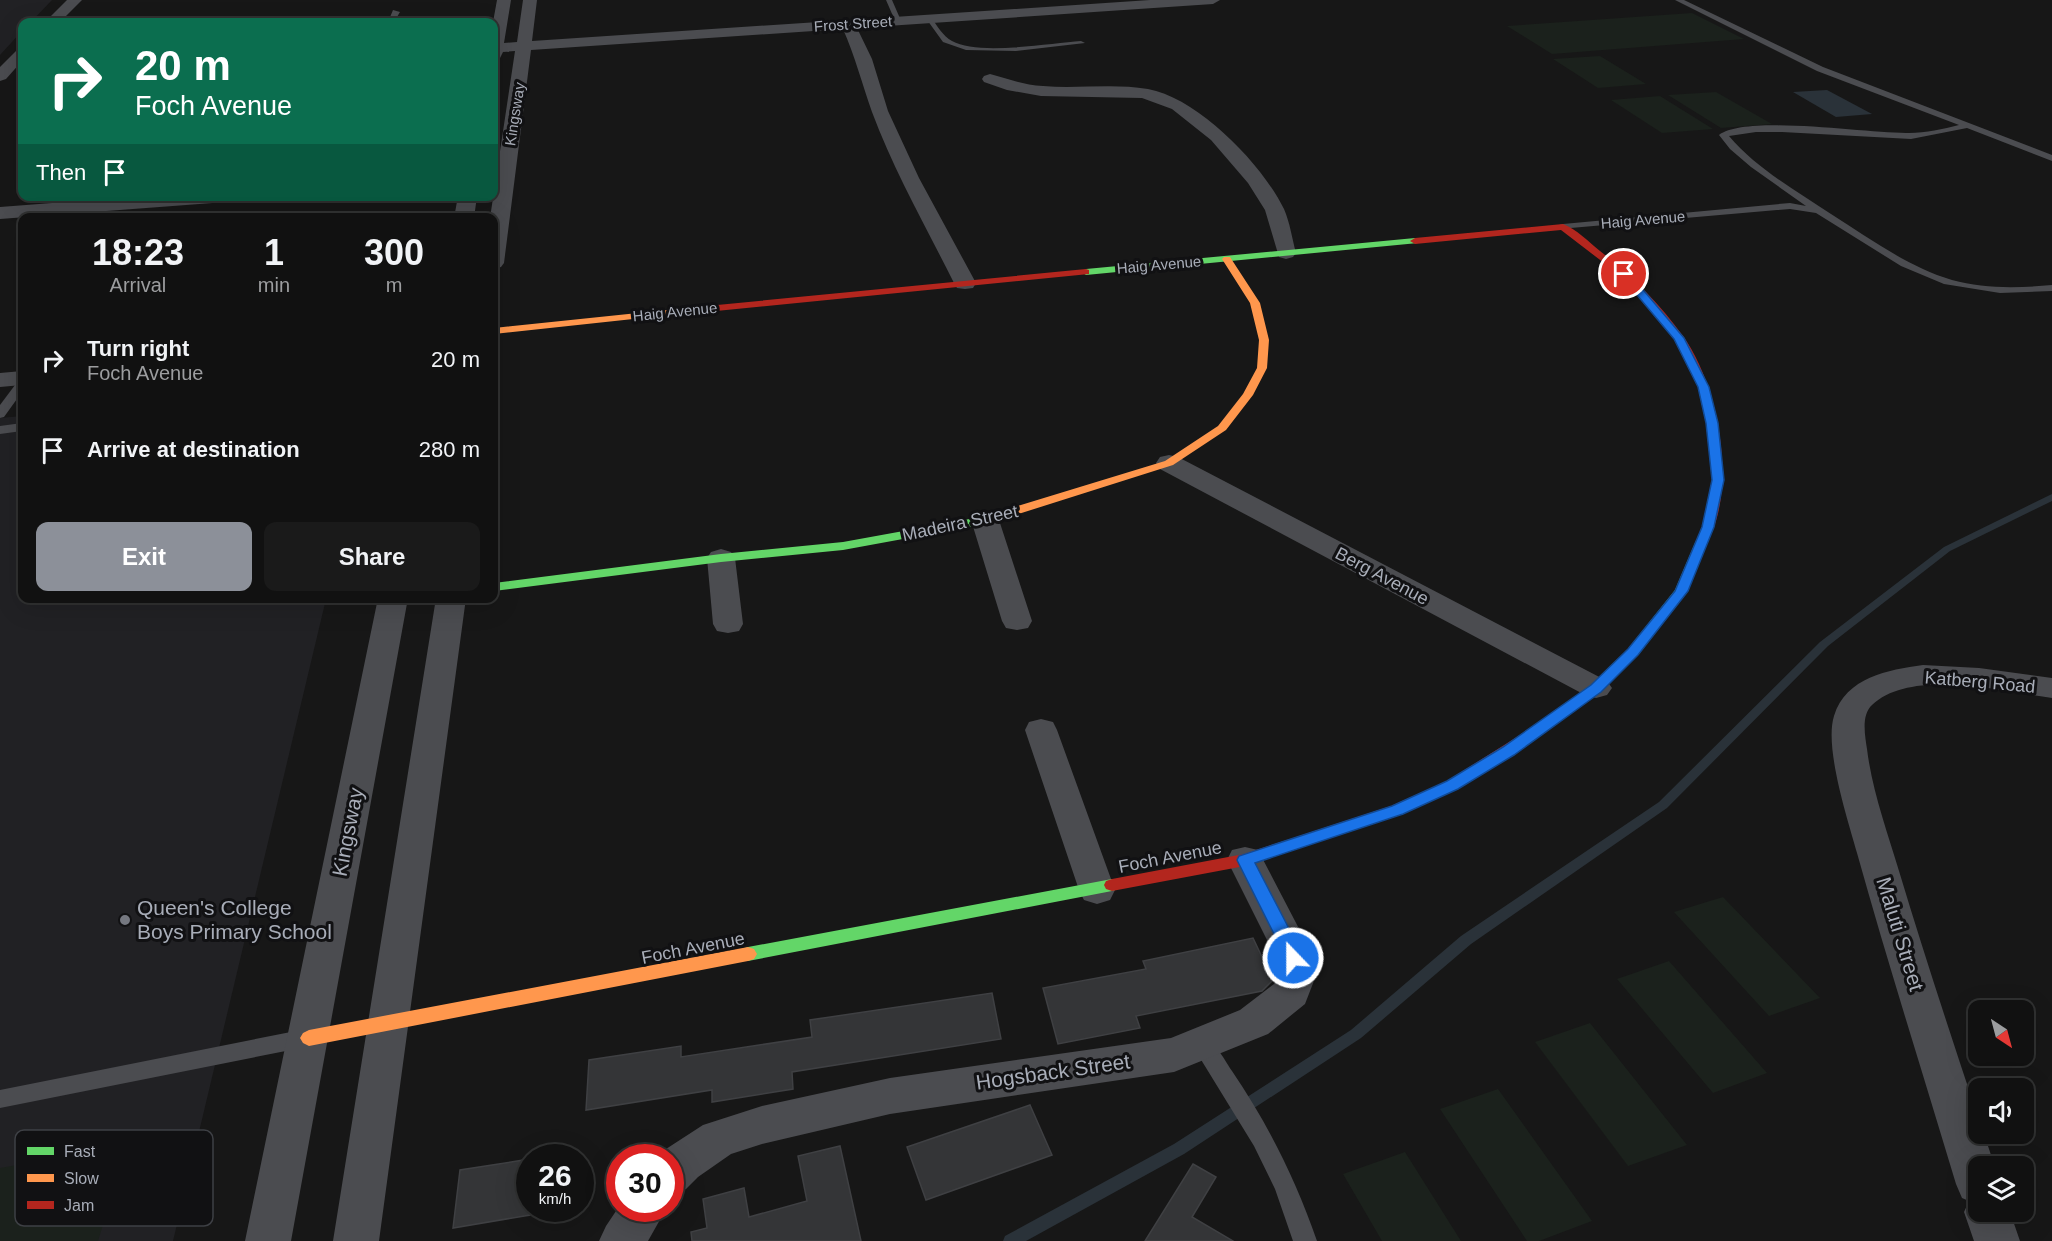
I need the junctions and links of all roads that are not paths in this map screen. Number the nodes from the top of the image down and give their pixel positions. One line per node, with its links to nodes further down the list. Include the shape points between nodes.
1 (75, 0): 8 (street)
2 (504, 0): 13 (street)
3 (530, 0): 15 (street, Kingsway)
4 (889, 0): 11 (lane)
5 (1213, 0): 10 (street, Frost Street)
6 (1678, 0): 21 (lane, via 1820,69)
7 (396, 12): 9 (lane)
8 (56, 18)
9 (393, 18)
10 (928, 19): 11 (street, Frost Street); 14 (lane, via 944,39 973,49)
11 (899, 21): 12 (street, Frost Street)
12 (848, 24): 15 (street, Frost Street); 33 (street, via 910,178)
13 (498, 31)
14 (1081, 43)
15 (525, 45): 16 (street, Frost Street); 23 (street, Kingsway)
16 (498, 50)
17 (18, 58): 18 (street)
18 (0, 78): 19 (street)
19 (18, 79)
20 (990, 79): 31 (street, via 1022,90 1133,92 1177,104 1225,147 1259,185 1274,207)
21 (1966, 126): 22 (lane); 25 (lane, via 1909,136 1753,129 1723,135 1732,148)
22 (2052, 158)
23 (499, 176): 24 (street, Kingsway)
24 (498, 193)
25 (1796, 194): 27 (lane); 28 (lane)
26 (160, 201): 29 (street)
27 (1790, 206): 28 (lane, Haig Avenue); 30 (lane, Haig Avenue)
28 (1824, 212): 34 (lane, via 1922,272 1947,281 1997,291)
29 (0, 213)
30 (1563, 227): 31 (street, Haig Avenue); 51 (street, Foch Avenue, via 1624,274 1679,338 1703,387 1712,423 1718,480 1708,527 1682,591 1633,652)
31 (1286, 253): 32 (street, Haig Avenue)
32 (1227, 259): 33 (street, Haig Avenue); 42 (street, Madeira Street, via 1255,303 1264,340 1262,368 1248,395 1222,428)
33 (965, 283): 35 (street, Haig Avenue)
34 (2052, 288)
35 (498, 332)
36 (18, 379): 37 (street)
37 (0, 381)
38 (18, 389): 39 (lane)
39 (0, 414)
40 (18, 428): 41 (lane)
41 (0, 430)
42 (1169, 463): 43 (street, Madeira Street); 51 (street, Berg Avenue)
43 (985, 520): 44 (street, Madeira Street, via 843,546); 48 (street)
44 (721, 558): 45 (street, Madeira Street); 49 (street)
45 (498, 586)
46 (396, 603): 57 (street, Kingsway)
47 (450, 603): 56 (street)
48 (1017, 621)
49 (728, 624)
50 (1873, 687): 52 (street, Katberg Road, via 1920,675 1944,675); 60 (street, Maluti Street, via 1859,699 1849,720 1859,796)
51 (1596, 688): 54 (street, Foch Avenue, via 1508,751 1452,785 1397,810)
52 (2052, 688)
53 (1041, 730): 55 (street)
54 (1245, 860): 55 (street, Foch Avenue); 58 (street, Hogsback Street, via 1288,944 1297,973 1291,993)
55 (1097, 890): 56 (street, Foch Avenue)
56 (390, 1023): 57 (street, Foch Avenue); 65 (street)
57 (309, 1038): 59 (lane); 64 (street, Kingsway)
58 (1209, 1054): 61 (street, Hogsback Street, via 1174,1055 890,1096 762,1125 718,1139); 67 (lane, via 1281,1172)
59 (0, 1099)
60 (1969, 1156)
61 (684, 1161)
62 (634, 1222): 66 (street)
63 (1990, 1222): 68 (street)
64 (268, 1241)
65 (356, 1241)
66 (622, 1241)
67 (1305, 1241)
68 (1997, 1241)

